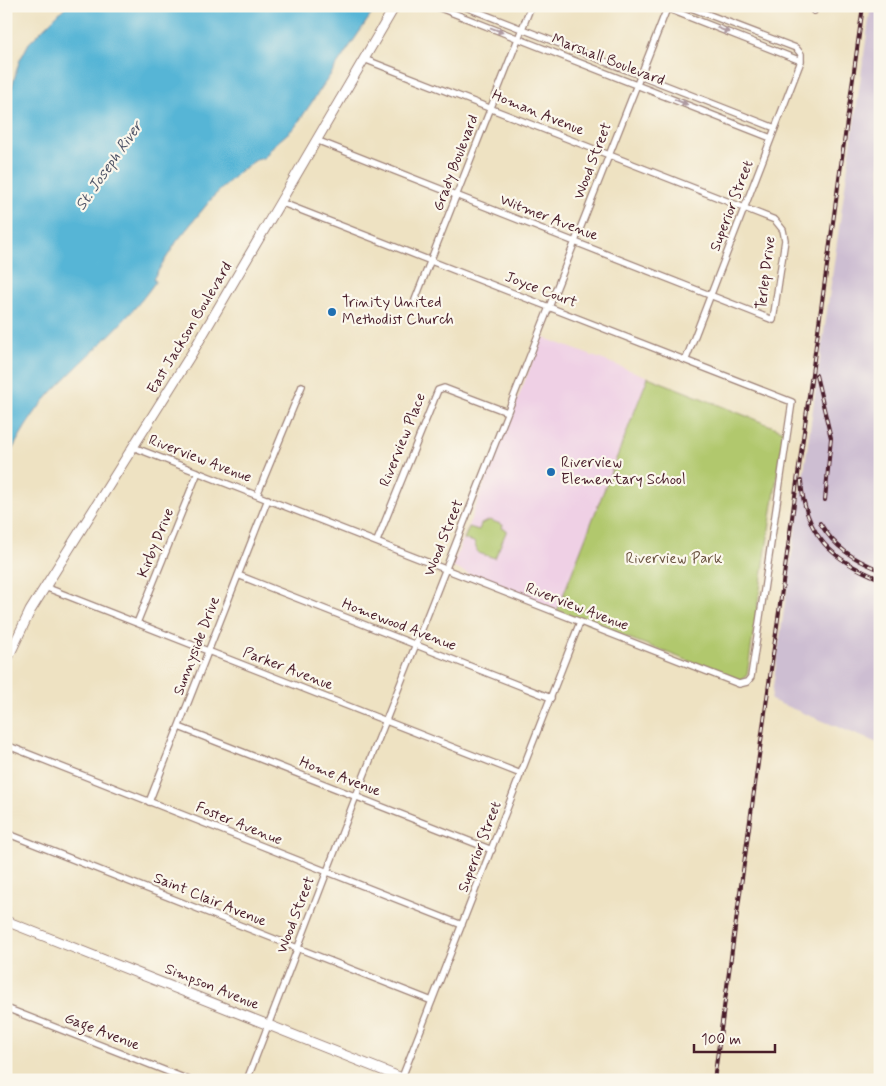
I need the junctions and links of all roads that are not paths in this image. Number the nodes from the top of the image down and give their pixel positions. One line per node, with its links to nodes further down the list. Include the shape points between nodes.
1 (394, 6): 9 (main road, East Jackson Boulevard)
2 (435, 6): 8 (street, Marshall Boulevard, one-way to 8)
3 (463, 6): 7 (street, Marshall Boulevard)
4 (531, 6): 7 (street, Grady Boulevard)
5 (686, 6): 10 (street, via 796,48 801,54)
6 (665, 7): 10 (street, one-way to 10); 11 (street, Wood Street)
7 (523, 29): 8 (street, Grady Boulevard); 11 (street, Marshall Boulevard)
8 (519, 38): 12 (street, Marshall Boulevard); 13 (street, Grady Boulevard)
9 (364, 59): 13 (street, Homan Avenue); 16 (main road, East Jackson Boulevard)
10 (801, 61): 14 (street, Superior Street)
11 (640, 75): 12 (street, Wood Street); 14 (street, Marshall Boulevard)
12 (636, 84): 15 (street, Marshall Boulevard, one-way to 15); 17 (street, Wood Street)
13 (491, 108): 17 (street, Homan Avenue); 18 (street, Grady Boulevard)
14 (775, 128): 15 (street, Superior Street)
15 (771, 138): 20 (street, Superior Street)
16 (316, 140): 18 (street, Witmer Avenue); 19 (main road, East Jackson Boulevard)
17 (608, 155): 20 (street, Homan Avenue); 22 (street, Wood Street)
18 (456, 196): 22 (street, Witmer Avenue); 23 (street, Grady Boulevard)
19 (280, 202): 23 (street, Joyce Court); 32 (main road, East Jackson Boulevard, via 192,353)
20 (744, 208): 21 (street, Homan Avenue, via 775,220); 24 (street, Superior Street)
21 (783, 230): 27 (street, Terlep Drive, via 786,240)
22 (575, 242): 24 (street, Witmer Avenue); 26 (street, Wood Street)
23 (431, 261): 25 (street, Grady Boulevard); 26 (street, Joyce Court)
24 (711, 295): 27 (street, Witmer Avenue); 28 (street, Superior Street)
25 (415, 300)
26 (549, 306): 28 (street, Joyce Court); 31 (street, Wood Street)
27 (773, 320)
28 (686, 359): 30 (street, Joyce Court)
29 (302, 386): 34 (street)
30 (792, 402): 40 (street, Riverview Avenue, via 751,677 747,682 739,684)
31 (508, 412): 36 (street, Riverview Place, via 444,388 438,390); 37 (street, Wood Street)
32 (133, 446): 33 (street, Riverview Avenue); 39 (main road, East Jackson Boulevard)
33 (198, 472): 34 (street, Riverview Avenue); 41 (street, Kirby Drive)
34 (258, 495): 35 (street, Riverview Avenue)
35 (268, 499): 36 (street, Riverview Avenue); 38 (street, Sunnyside Drive)
36 (377, 541): 37 (street, Riverview Avenue)
37 (445, 570): 40 (street, Riverview Avenue); 42 (street, Wood Street)
38 (238, 576): 42 (street, Homewood Avenue); 43 (street, Sunnyside Drive)
39 (45, 587): 41 (street, Parker Avenue); 44 (main road, East Jackson Boulevard)
40 (580, 622): 45 (street, Superior Street)
41 (137, 623): 43 (street, Parker Avenue)
42 (416, 645): 45 (street, Homewood Avenue); 46 (street, Wood Street)
43 (208, 651): 46 (street, Parker Avenue); 47 (street, Sunnyside Drive)
44 (7, 660)
45 (551, 698): 49 (street, Superior Street)
46 (386, 720): 49 (street, Parker Avenue); 50 (street, Wood Street)
47 (179, 727): 50 (street, Home Avenue); 51 (street, Sunnyside Drive)
48 (6, 745): 51 (street, Foster Avenue)
49 (521, 774): 53 (street, Superior Street)
50 (356, 796): 53 (street, Home Avenue); 54 (street, Wood Street)
51 (149, 802): 54 (street, Foster Avenue)
52 (6, 833): 57 (street, Saint Clair Avenue)
53 (492, 850): 56 (street, Superior Street)
54 (326, 872): 56 (street, Foster Avenue); 57 (street, Wood Street)
55 (6, 921): 60 (main road, Simpson Avenue)
56 (462, 925): 58 (street, Superior Street)
57 (297, 948): 58 (street, Saint Clair Avenue); 60 (street, Wood Street)
58 (432, 1001): 61 (street, Superior Street)
59 (6, 1008): 62 (street, Gage Avenue)
60 (268, 1024): 61 (main road, Simpson Avenue); 63 (street, Wood Street)
61 (404, 1079)
62 (189, 1080)
63 (247, 1080)

